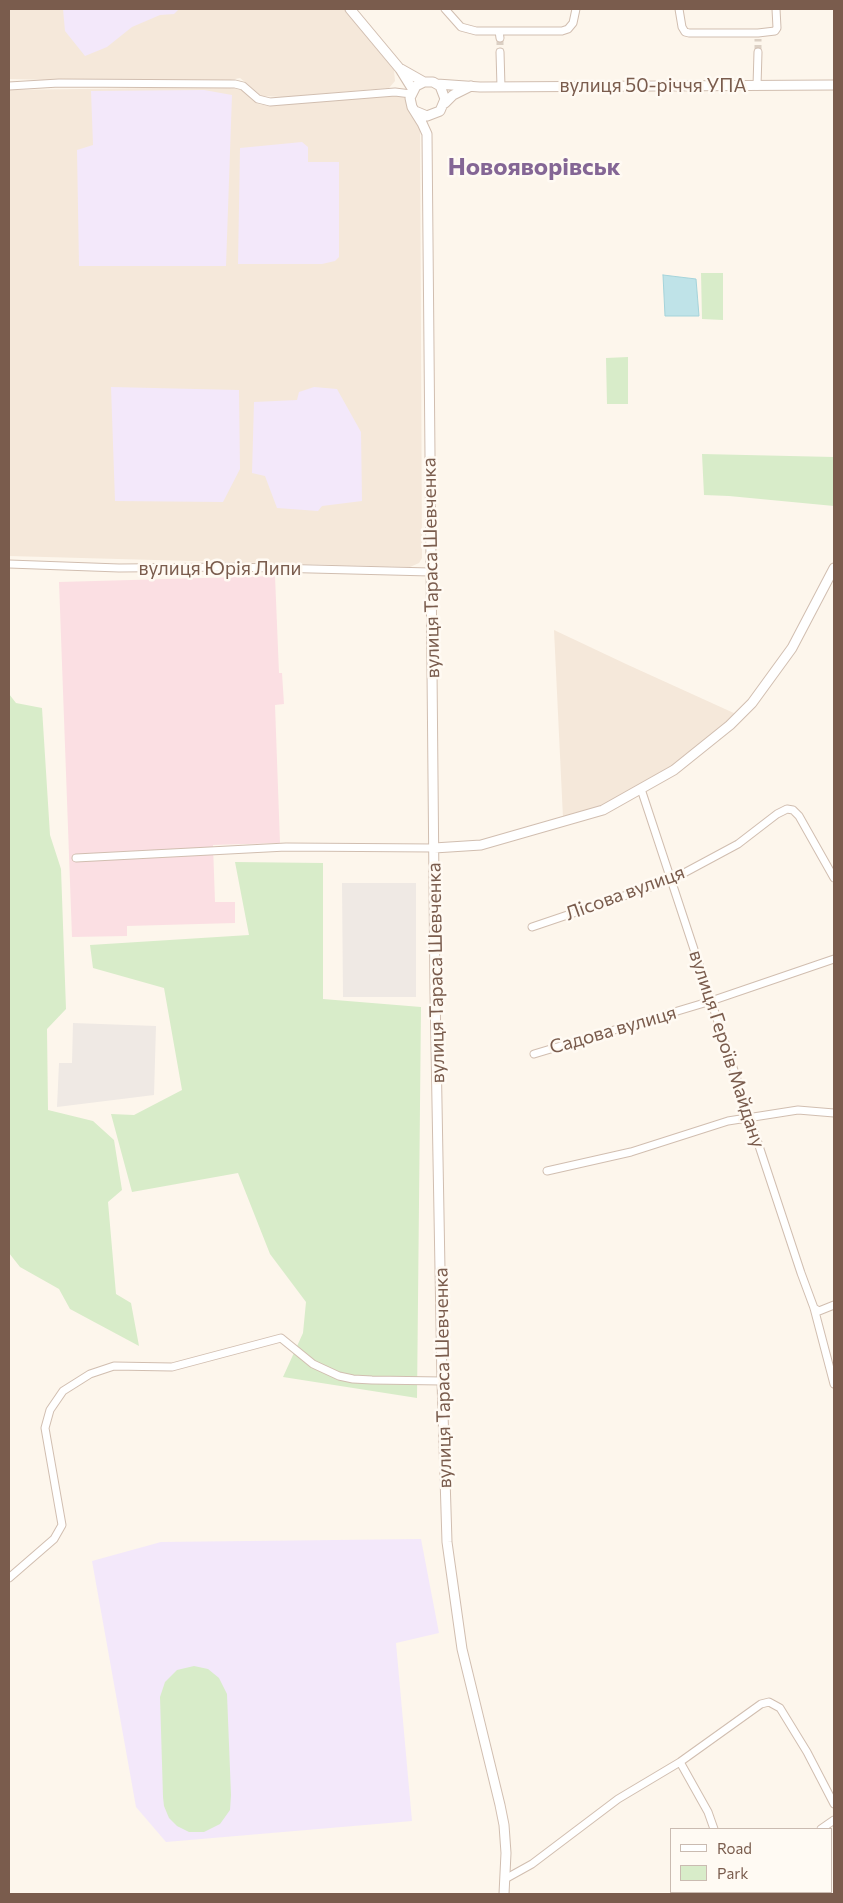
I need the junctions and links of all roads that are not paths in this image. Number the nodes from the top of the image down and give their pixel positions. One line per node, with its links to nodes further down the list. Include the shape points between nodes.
1 (350, 9): 8 (street)
2 (446, 9): 3 (street, via 461,26 499,35 568,29)
3 (576, 9)
4 (679, 9): 5 (street, via 685,32 758,36 775,31)
5 (776, 9)
6 (500, 52): 15 (street)
7 (758, 52): 14 (street)
8 (400, 69): 9 (street); 16 (street)
9 (424, 82): 10 (street); 16 (street)
10 (437, 84): 13 (street, вулиця 50-річчя УПА); 17 (street, via 443,90)
11 (834, 85): 14 (street, вулиця 50-річчя УПА)
12 (9, 86): 16 (street, via 58,83 235,84 243,86 258,99 270,102)
13 (471, 86): 15 (street, вулиця 50-річчя УПА); 17 (street)
14 (758, 86): 15 (street, вулиця 50-річчя УПА)
15 (501, 87)
16 (412, 92): 18 (street, via 411,103)
17 (445, 104): 19 (street)
18 (415, 111): 19 (street, via 423,116); 20 (street, вулиця Тараса Шевченка)
19 (436, 114): 20 (street, вулиця Тараса Шевченка)
20 (427, 134): 23 (street, вулиця Тараса Шевченка)
21 (9, 564): 23 (street, вулиця Юрія Липи)
22 (834, 568): 24 (street, via 792,648 752,703 704,747 674,770)
23 (430, 572): 25 (street, вулиця Тараса Шевченка)
24 (640, 789): 25 (street, via 604,810 545,828 481,845); 28 (street, вулиця Героїв Майдану)
25 (434, 848): 26 (street, via 286,847); 38 (street, вулиця Тараса Шевченка)
26 (76, 858)
27 (834, 878): 28 (street, Лісова вулиця, via 800,816 787,809 738,844)
28 (671, 880): 29 (street, Лісова вулиця); 31 (street, вулиця Героїв Майдану)
29 (532, 927)
30 (834, 959): 31 (street, Садова вулиця)
31 (711, 1001): 32 (street, Садова вулиця); 34 (street, вулиця Героїв Майдану)
32 (534, 1054)
33 (834, 1113): 34 (street, via 798,1110)
34 (750, 1118): 35 (street, via 728,1121 631,1152); 37 (street, вулиця Героїв Майдану)
35 (547, 1171)
36 (834, 1305): 37 (street, via 819,1310)
37 (814, 1308): 39 (street, вулиця Героїв Майдану)
38 (442, 1381): 40 (street, via 339,1376 314,1364 282,1338 172,1367 114,1366 90,1374 63,1391 50,1410 45,1428 62,1524 54,1539); 46 (street, вулиця Тараса Шевченка, via 447,1542 462,1649 500,1805 506,1853)
39 (834, 1384)
40 (9, 1578)
41 (680, 1762): 42 (street, via 761,1704 769,1702 780,1708); 44 (street); 46 (street, via 618,1799 532,1864)
42 (834, 1804)
43 (834, 1820): 45 (street)
44 (714, 1828)
45 (822, 1828)
46 (505, 1879): 47 (street, вулиця Тараса Шевченка)
47 (504, 1894)

